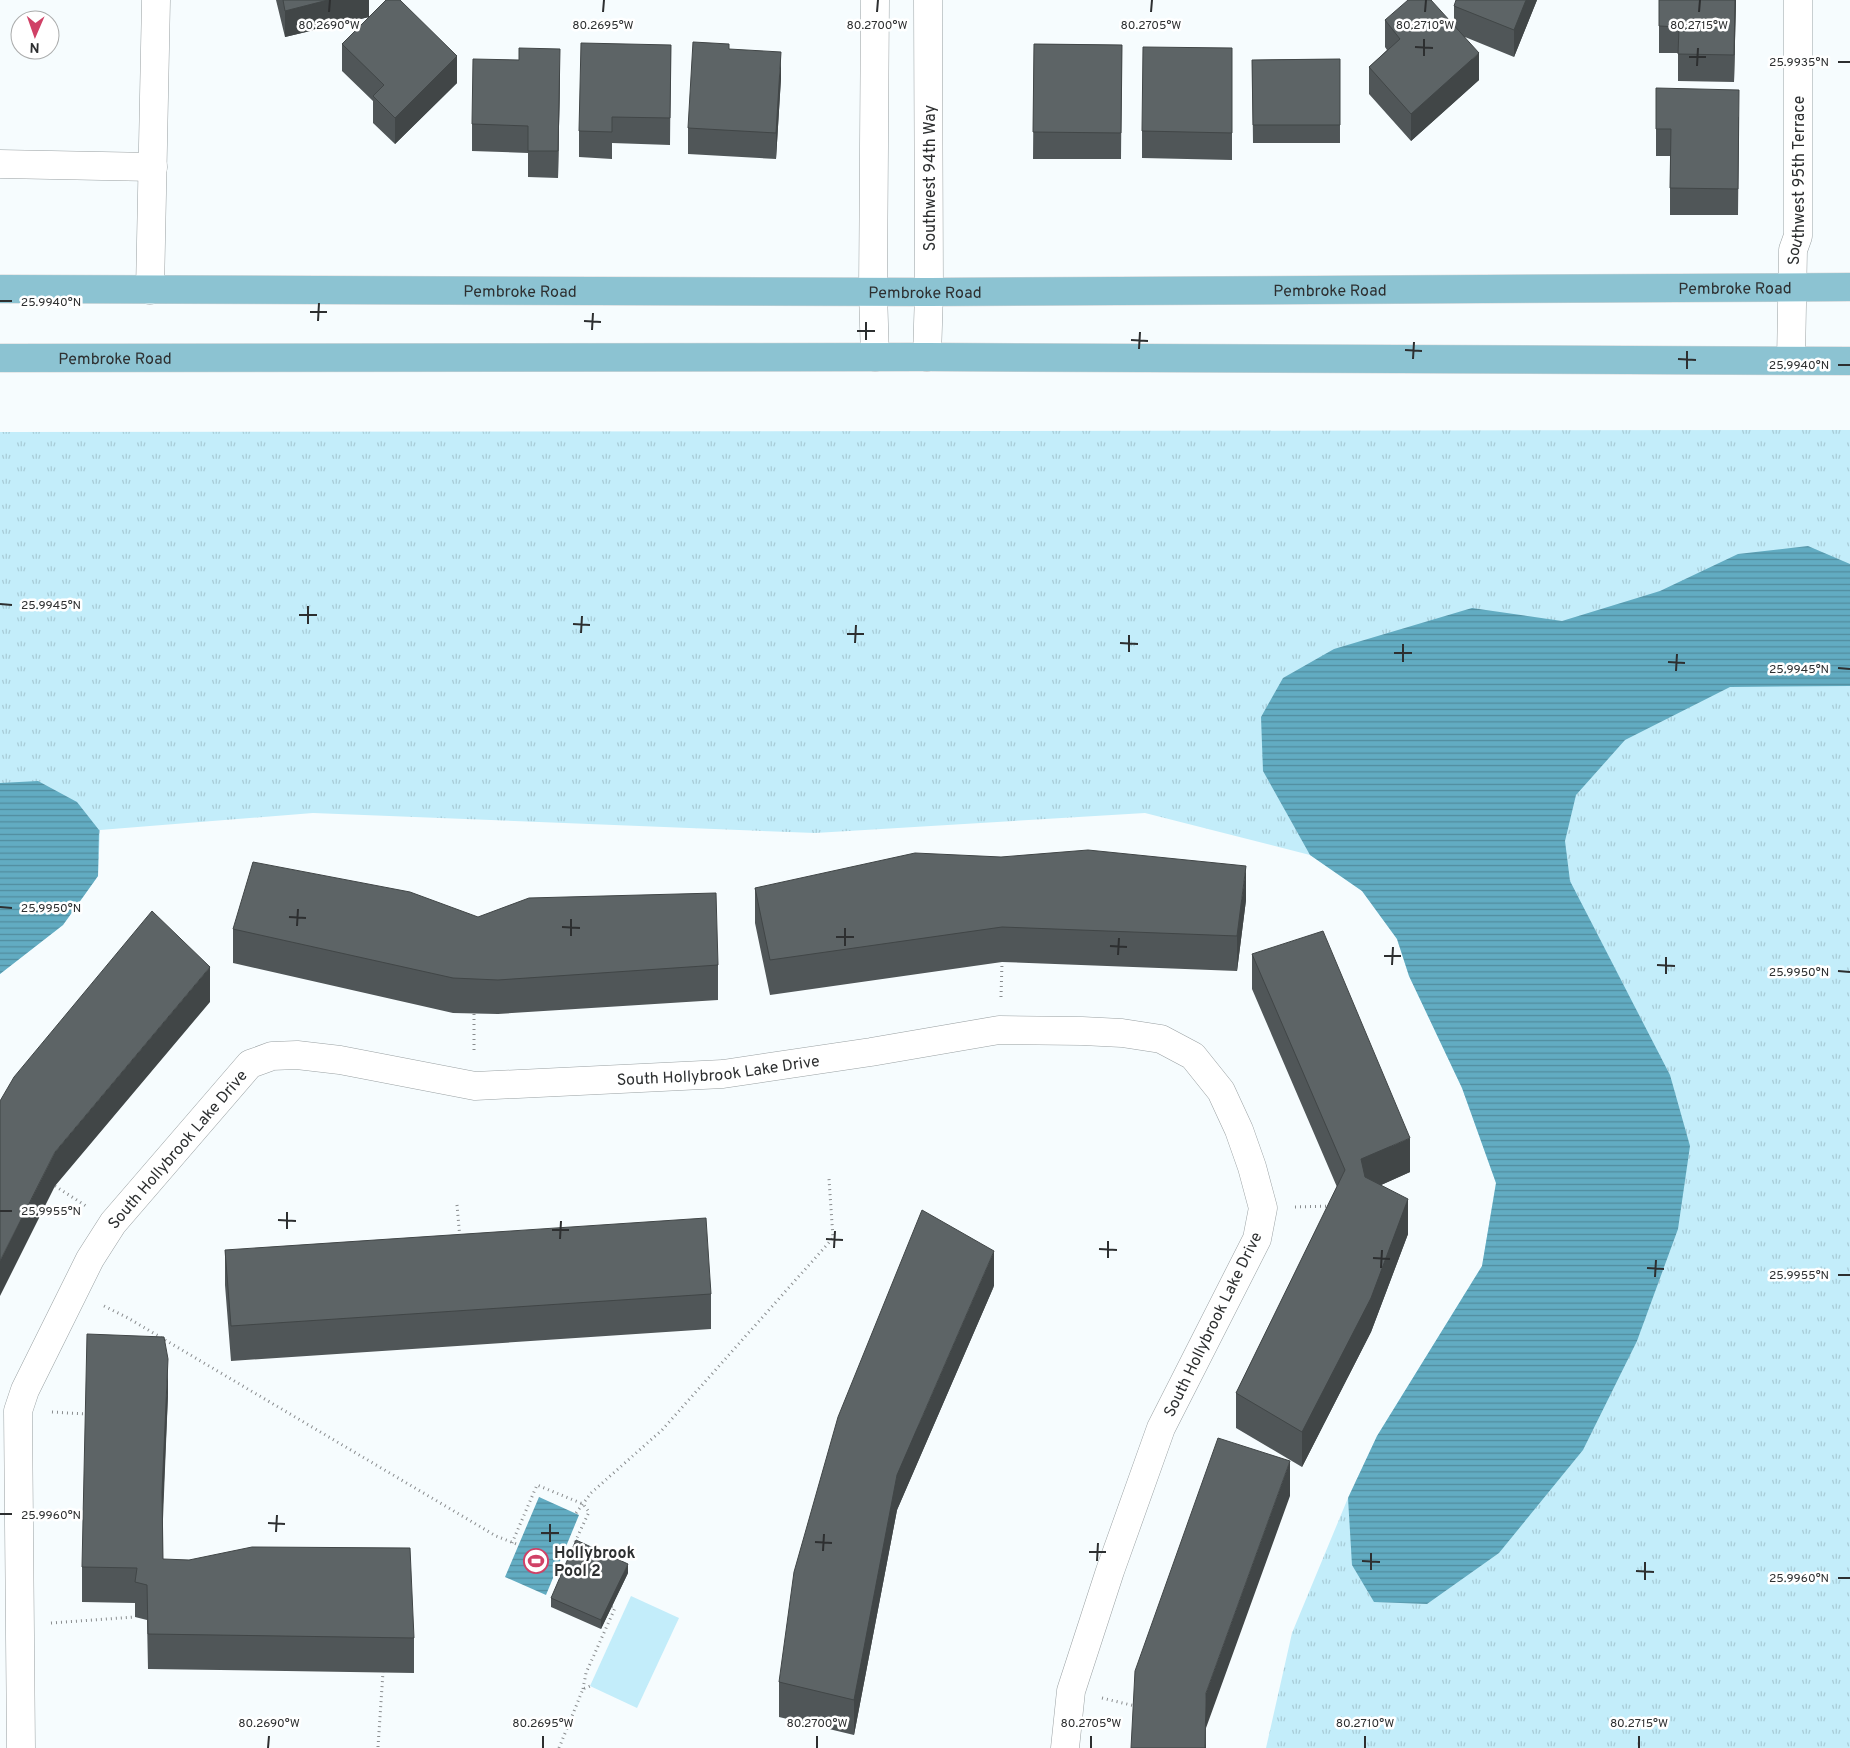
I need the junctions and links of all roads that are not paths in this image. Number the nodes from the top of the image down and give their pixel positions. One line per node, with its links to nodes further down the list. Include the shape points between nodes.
1 (156, 0): 6 (street)
2 (875, 0): 11 (street)
3 (928, 0): 12 (street, Southwest 94th Way)
4 (1798, 0): 7 (street, Southwest 95th Terrace, via 1798,236 1794,250)
5 (0, 164): 6 (street)
6 (153, 167): 10 (street)
7 (1793, 286): 8 (main road, Pembroke Road); 12 (main road, Pembroke Road); 16 (street, Southwest 95th Terrace)
8 (1850, 287)
9 (0, 289): 10 (main road, Pembroke Road)
10 (150, 290): 11 (main road, Pembroke Road)
11 (873, 292): 12 (main road, Pembroke Road); 13 (street)
12 (929, 292): 14 (street, Southwest 94th Way)
13 (875, 357): 14 (main road, Pembroke Road); 15 (main road, Pembroke Road)
14 (926, 357): 16 (main road, Pembroke Road)
15 (0, 358)
16 (1791, 360): 17 (main road, Pembroke Road)
17 (1850, 361)
18 (21, 1748): 19 (street, South Hollybrook Lake Drive, via 18,1411 28,1382 73,1292 112,1223 250,1064 272,1056 296,1055 340,1060 475,1086 723,1074 1000,1030 1122,1033 1161,1039 1192,1056 1221,1091 1239,1130 1264,1208 1257,1239 1162,1428 1071,1691)
19 (1065, 1748)

